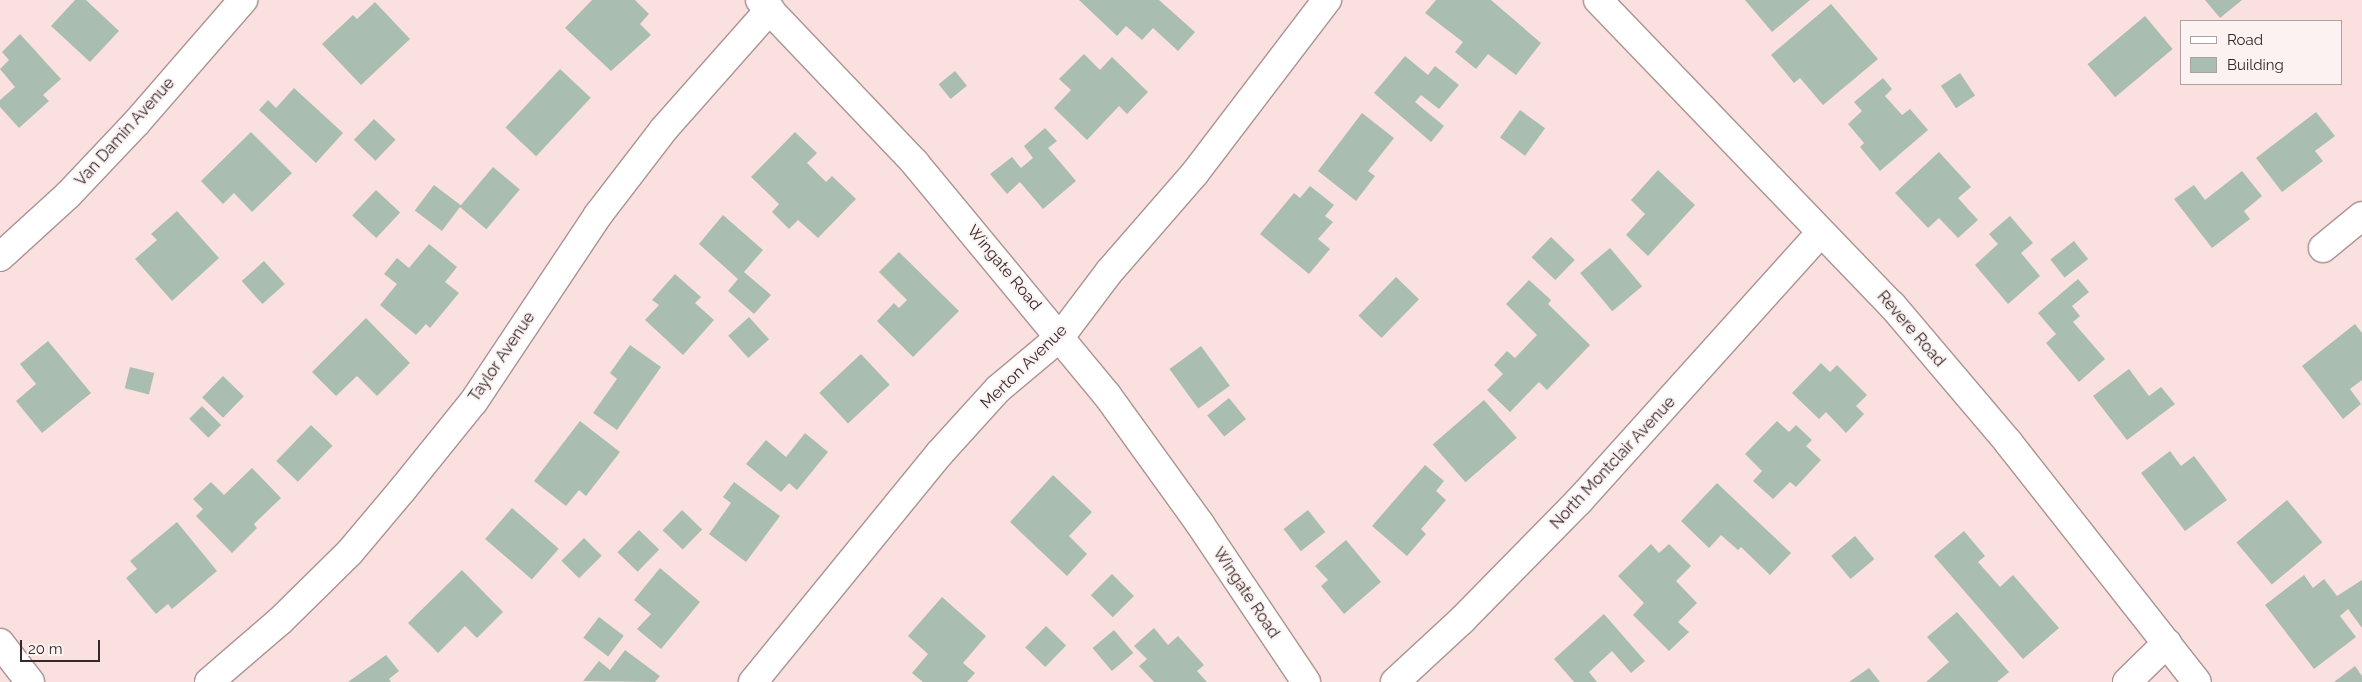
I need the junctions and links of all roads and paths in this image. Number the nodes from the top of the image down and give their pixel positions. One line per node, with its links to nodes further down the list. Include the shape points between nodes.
1 (243, 0): 8 (street, Van Damin Avenue, via 137,122 68,195)
2 (1327, 0): 9 (street, Merton Avenue, via 1195,173 1109,272)
3 (1598, 0): 6 (street, Revere Road)
4 (765, 4): 9 (street, Wingate Road, via 915,163); 13 (street, Taylor Avenue, via 658,137 566,260 474,401 403,489 336,566 280,621)
5 (2362, 216): 7 (street)
6 (1820, 233): 10 (street, Revere Road, via 1892,305 2008,442); 16 (street, North Montclair Avenue, via 1579,501 1462,620)
7 (2323, 248)
8 (0, 257)
9 (1060, 337): 14 (street, Merton Avenue, via 998,389 939,454); 15 (street, Wingate Road, via 1108,395 1200,524)
10 (2167, 643): 17 (street); 18 (street, Revere Road)
11 (0, 644): 12 (street)
12 (30, 682)
13 (209, 682)
14 (753, 682)
15 (1306, 682)
16 (1395, 682)
17 (2127, 682)
18 (2197, 682)

